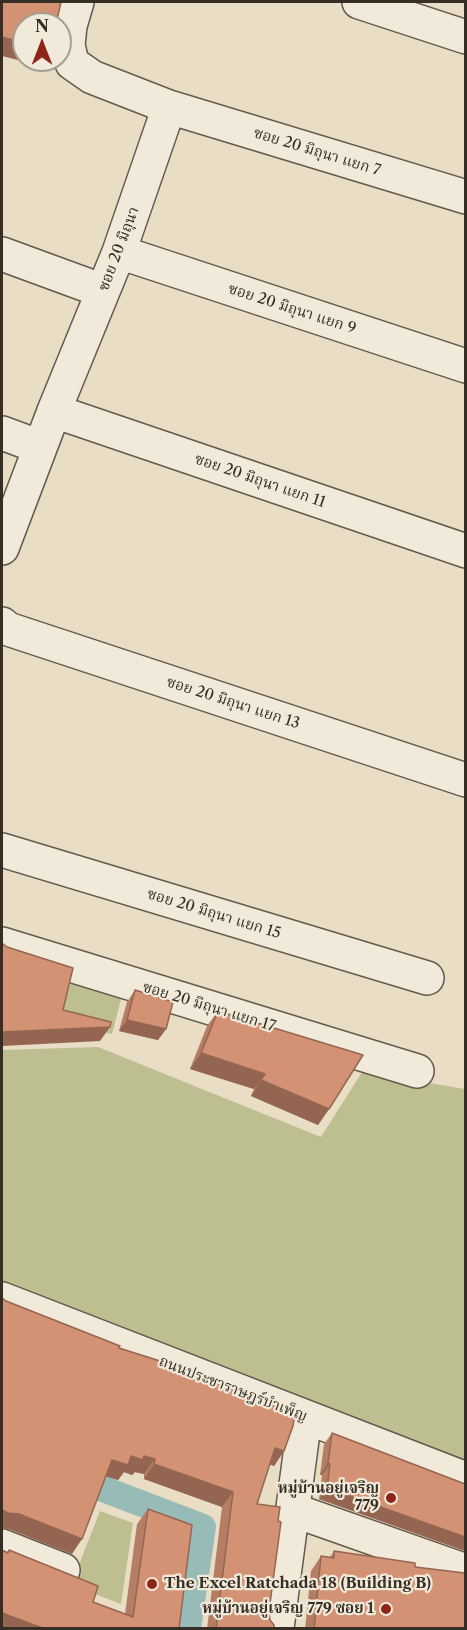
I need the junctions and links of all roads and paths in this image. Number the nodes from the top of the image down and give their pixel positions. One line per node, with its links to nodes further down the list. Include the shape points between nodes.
1 (77, 2): 4 (street, via 68,45 72,63 92,77)
2 (370, 3): 3 (street)
3 (465, 37)
4 (169, 107): 5 (street, ซอย 20 มิถุนา แยก 7); 6 (street, ซอย 20 มิถุนา)
5 (465, 197)
6 (119, 252): 8 (street, ซอย 20 มิถุนา); 9 (street, ซอย 20 มิถุนา แยก 9)
7 (2, 254): 8 (street)
8 (103, 291): 10 (street, ซอย 20 มิถุนา)
9 (465, 366)
10 (54, 411): 12 (street, ซอย 20 มิถุนา); 14 (street, ซอย 20 มิถุนา แยก 11)
11 (2, 433): 12 (street)
12 (40, 447): 13 (street, ซอย 20 มิถุนา)
13 (2, 548)
14 (465, 551)
15 (2, 624): 16 (street, ซอย 20 มิถุนา แยก 13)
16 (465, 780)
17 (2, 850): 19 (street, ซอย 20 มิถุนา แยก 15)
18 (2, 944): 20 (street, ซอย 20 มิถุนา แยก 17)
19 (427, 978)
20 (417, 1071)
21 (2, 1299): 22 (street, ถนนประชาราษฎร์บำเพ็ญ)
22 (305, 1417): 23 (street, ถนนประชาราษฎร์บำเพ็ญ); 24 (street)
23 (465, 1479)
24 (293, 1510): 27 (street); 28 (street)
25 (2, 1546): 26 (street)
26 (63, 1570)
27 (465, 1571)
28 (277, 1629)

